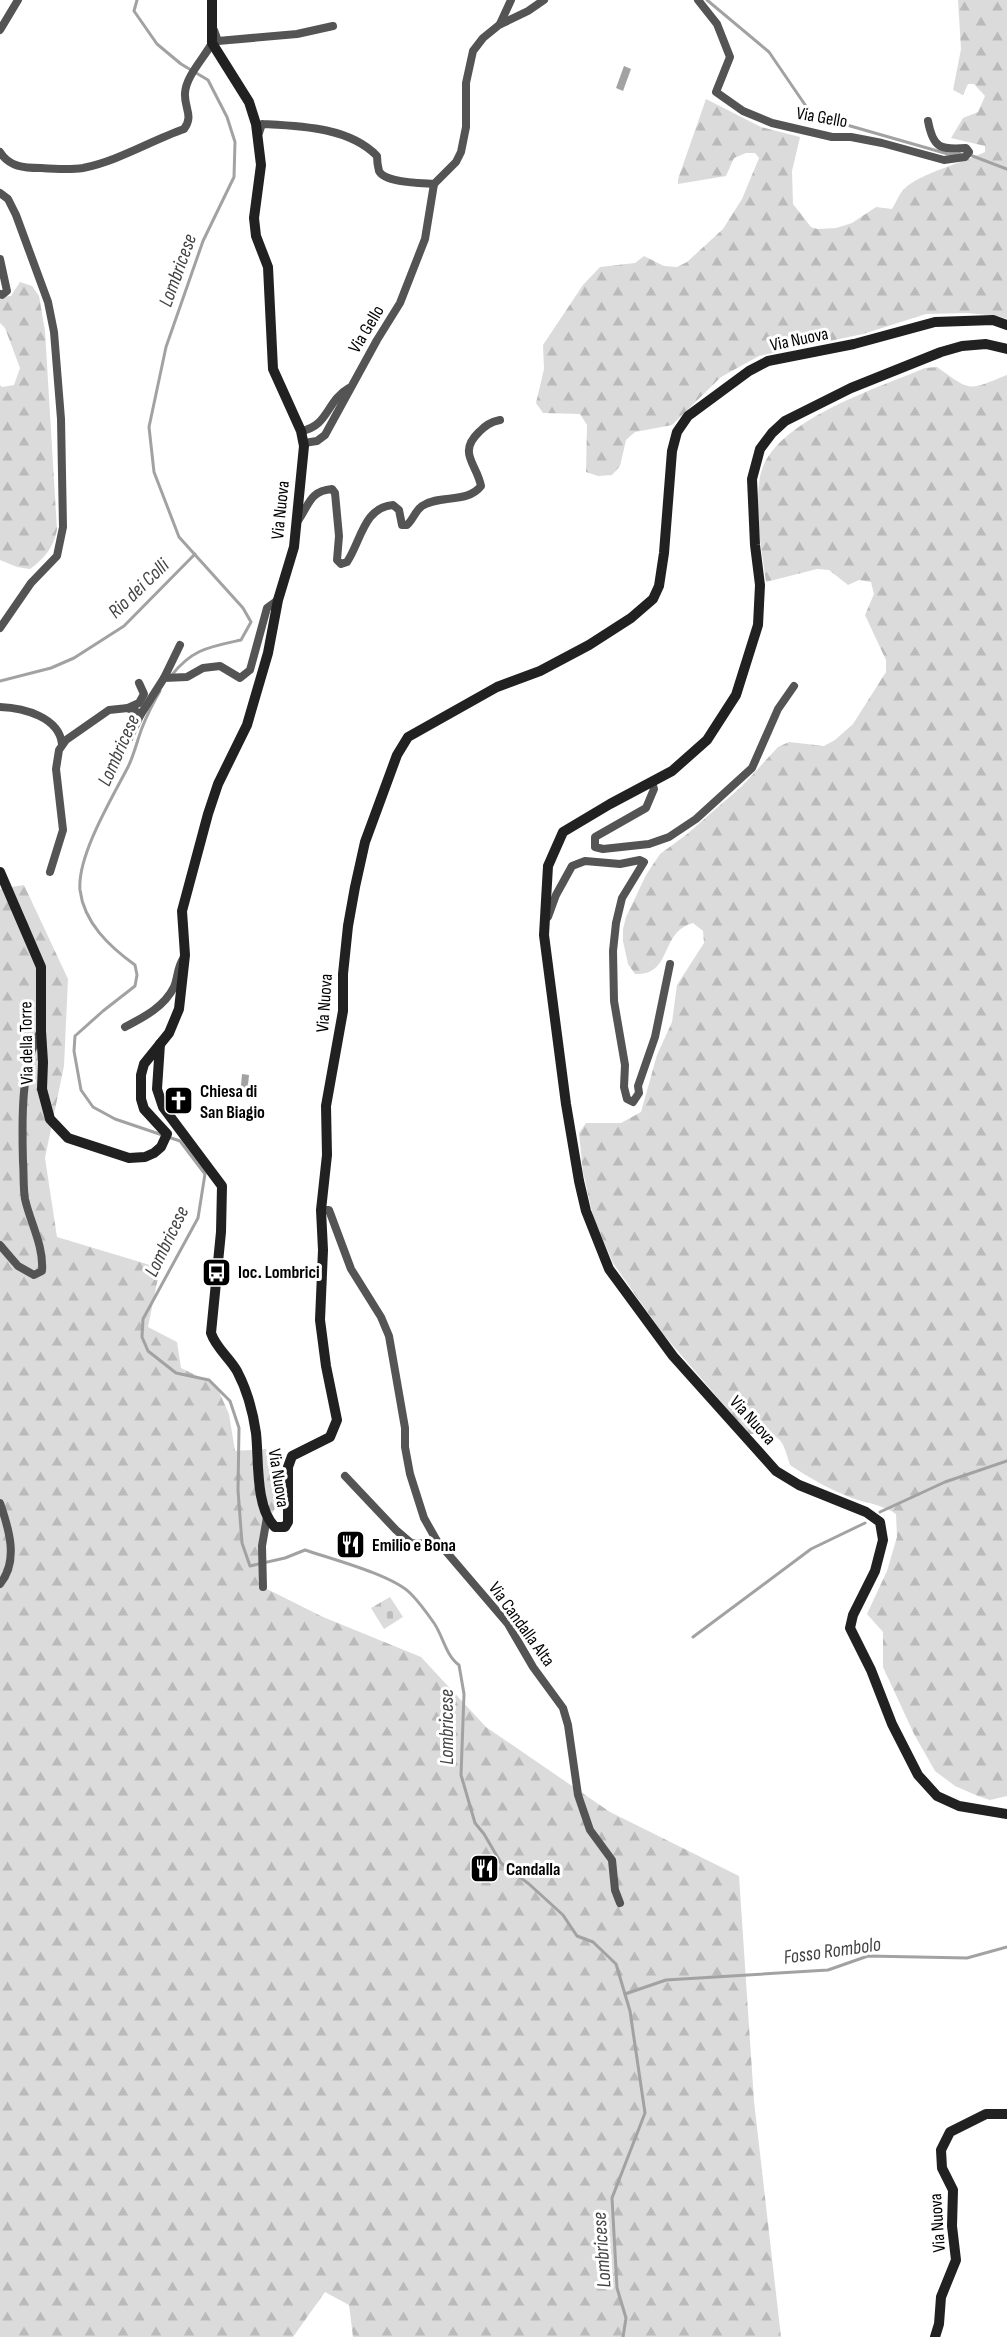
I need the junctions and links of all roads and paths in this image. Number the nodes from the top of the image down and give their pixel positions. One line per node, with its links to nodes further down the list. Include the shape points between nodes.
1 (18, 0): 9 (street)
2 (212, 0): 8 (street)
3 (511, 0): 6 (street)
4 (544, 0): 6 (street)
5 (698, 0): 11 (street, Via Gello, via 717,24 730,57 716,92 743,111 772,123 832,137 882,143 932,158 944,160 967,155 966,148 948,150 939,146 932,139)
6 (499, 25): 14 (street, via 473,51 466,83 466,127 461,152)
7 (333, 26): 8 (street, via 218,42)
8 (212, 27): 10 (street)
9 (0, 30)
10 (212, 43): 12 (street, Via Nuova, via 249,102); 13 (street, via 185,93 190,118 184,129 80,168 23,168 11,164)
11 (928, 121)
12 (258, 135): 14 (street, via 262,124 346,135 377,156 384,177); 22 (street, Via Nuova, via 261,165 254,218 256,236 268,267 273,369)
13 (0, 152)
14 (434, 184): 20 (street, Via Gello, via 417,261 399,303)
15 (0, 193): 26 (street, via 16,215 48,302 54,332 63,527 57,556 31,583)
16 (0, 259): 17 (street, via 7,291)
17 (0, 294)
18 (1007, 325): 45 (street, Via Nuova, via 993,320 935,321 854,344 768,361 749,371 688,416 677,432 664,553 653,598 631,618 589,645 540,671 497,687 408,737 397,755 365,842 353,897 343,974 343,1011 326,1106 327,1155)
19 (1007, 349): 36 (street, Via Nuova, via 986,344 941,352 851,388 785,421 772,433 760,449 752,479 760,585 758,625 736,695 707,740 672,771)
20 (350, 387): 22 (street, Via Gello, via 335,398 316,426); 23 (street, Via Gello, via 325,435)
21 (500, 420): 24 (street, via 488,423 472,438 468,449 480,480 477,491 423,505 406,525 402,525 399,510 393,505 377,508 347,562 341,564 337,560 339,536 332,489 313,496)
22 (301, 431): 23 (street, Via Nuova)
23 (304, 443): 24 (street, Via Nuova)
24 (297, 522): 25 (street, Via Nuova)
25 (278, 600): 28 (street, via 267,608 250,670 240,678 220,666); 40 (street, Via Nuova, via 268,653 247,725 218,784 182,911)
26 (0, 628)
27 (180, 645): 28 (street)
28 (164, 678): 33 (street)
29 (139, 682): 32 (street, via 144,694 139,703)
30 (794, 686): 36 (street, via 778,709 752,768 696,819 669,837 649,844 595,847 596,837 646,808 654,789)
31 (0, 707): 34 (street, via 29,711 55,725)
32 (128, 708): 33 (street); 34 (street, via 109,710)
33 (141, 714): 35 (street)
34 (62, 744): 38 (street, via 56,769 63,830)
35 (119, 759)
36 (652, 782): 39 (street, Via Nuova, via 563,832 548,866)
37 (0, 872): 43 (street, Via della Torre, via 41,967)
38 (50, 872)
39 (544, 927): 41 (street, via 572,866 585,861 644,862 622,898 613,951 614,1001 625,1065 624,1087 627,1099 633,1102 655,1037); 53 (street, Via Nuova, via 579,1181 586,1211 609,1269 673,1356 776,1471 880,1522 884,1540 850,1628 918,1775 937,1796 958,1806)
40 (185, 955): 42 (street, via 178,966 175,986 165,999 154,1011); 44 (street, Via Nuova, via 179,1009 169,1034)
41 (670, 964)
42 (125, 1027)
43 (40, 1031): 44 (street, Via della Torre, via 42,1089 50,1119 68,1138 129,1158 145,1156 161,1147 167,1134 144,1109 140,1085 144,1064); 46 (street, via 34,1042 22,1112 25,1198 42,1271 34,1275 18,1266)
44 (160, 1044): 49 (street, Via Nuova, via 158,1096 222,1186 211,1333 247,1392)
45 (321, 1210): 49 (street, Via Nuova, via 320,1320 337,1420 330,1437 292,1456 285,1527 276,1527); 50 (street, Via Candalla Alta, via 329,1210 351,1269 381,1317 388,1336 410,1474 424,1518)
46 (0, 1245)
47 (345, 1476): 50 (street, via 411,1543 434,1544)
48 (0, 1503): 51 (street, via 11,1564)
49 (267, 1517): 52 (street, via 262,1546)
50 (437, 1540): 54 (street, Via Candalla Alta, via 508,1624 563,1708 578,1795 590,1830 612,1860)
51 (0, 1584)
52 (263, 1587)
53 (1007, 1814)
54 (620, 1903)
55 (1007, 2114): 56 (street, Via Nuova, via 986,2114 950,2132 941,2150 942,2168 953,2190 956,2260 941,2297)
56 (935, 2337)

